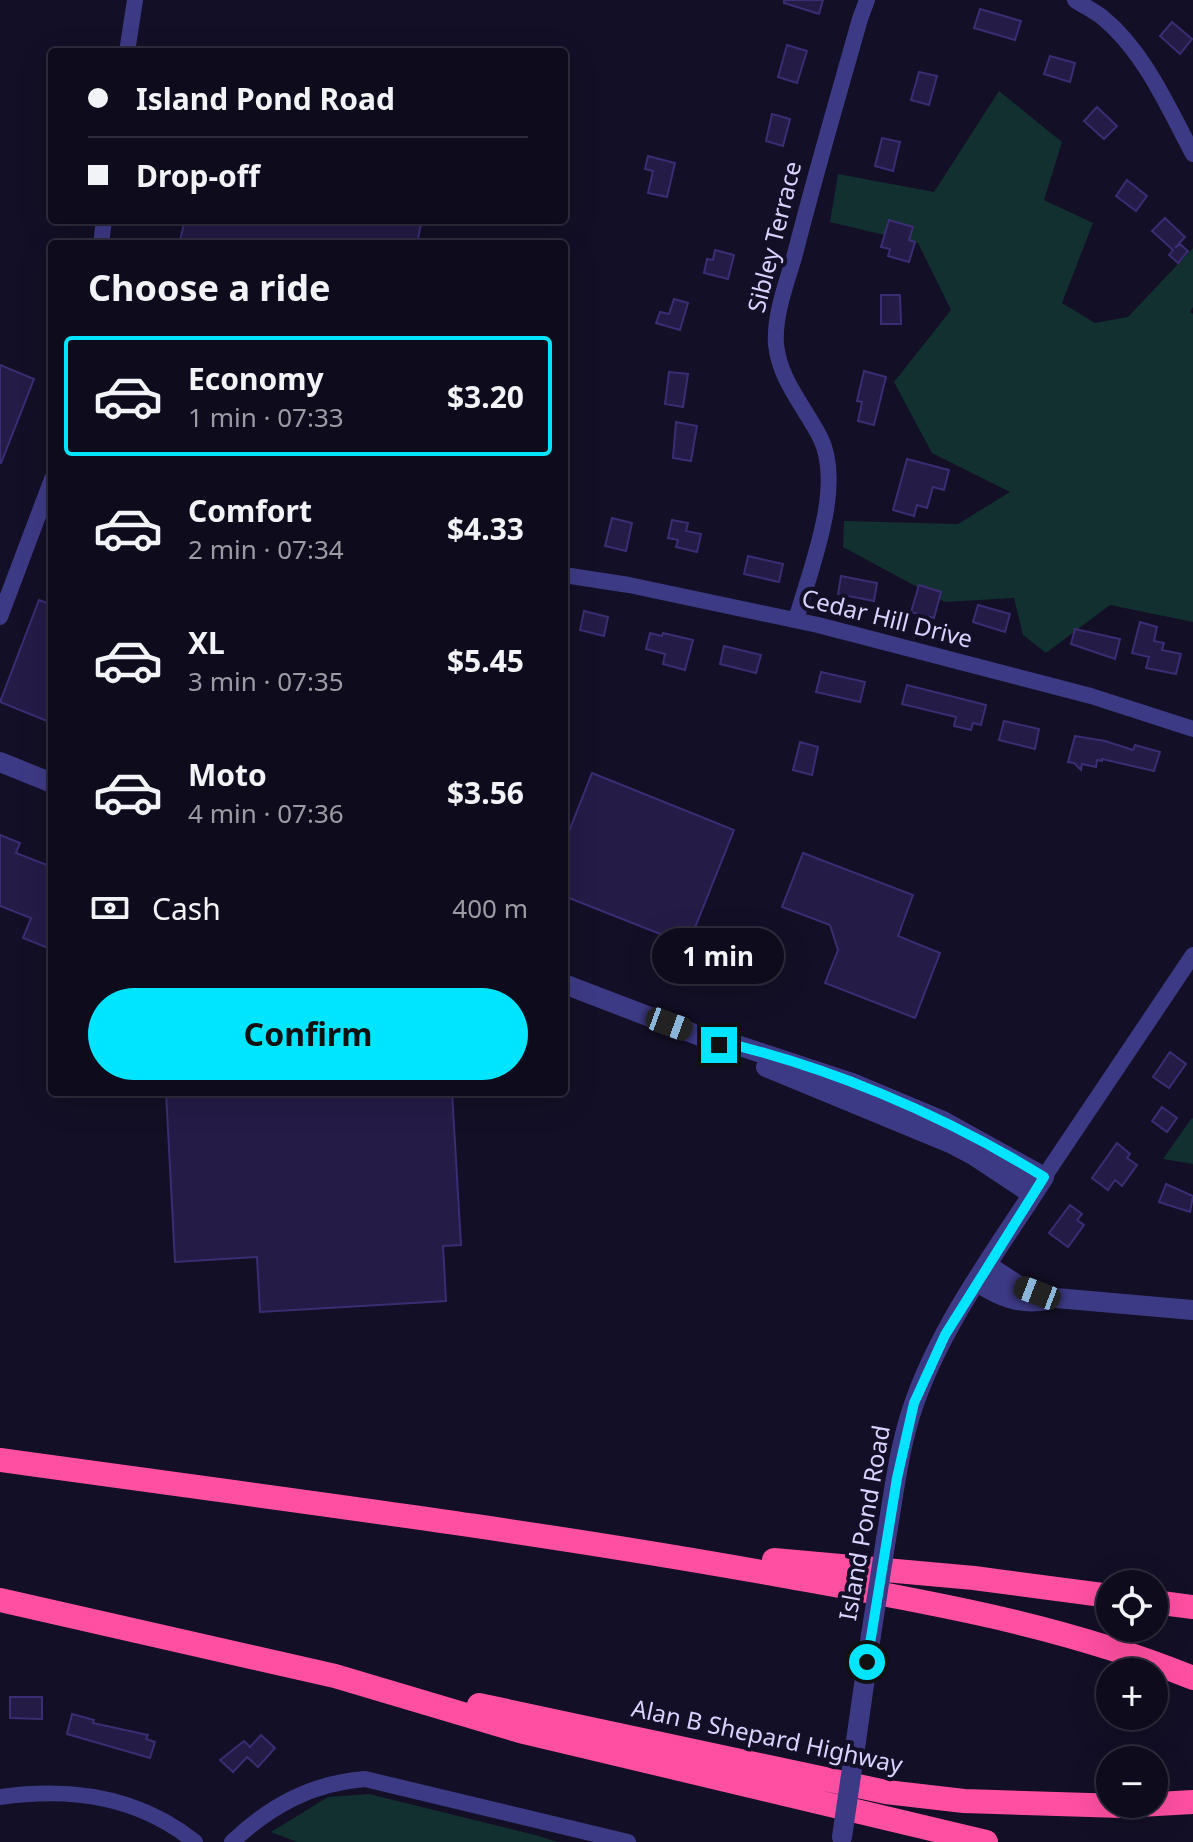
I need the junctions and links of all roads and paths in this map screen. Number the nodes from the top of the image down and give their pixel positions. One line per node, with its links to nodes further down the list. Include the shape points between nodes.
1 (135, 0): 4 (street)
2 (867, 0): 9 (street, Sibley Terrace, via 776,326 779,362 821,439 830,473 827,508)
3 (1075, 0): 5 (street, via 1127,43)
4 (128, 48)
5 (1193, 154)
6 (48, 490): 8 (street)
7 (568, 576): 9 (street, Cedar Hill Drive)
8 (0, 617)
9 (796, 620): 10 (street, Cedar Hill Drive, via 1091,696)
10 (1193, 729)
11 (0, 762): 12 (street)
12 (48, 781)
13 (1193, 955): 15 (street, Island Pond Road)
14 (568, 986): 15 (street, via 897,1102 973,1136)
15 (1038, 1186): 16 (street, Island Pond Road)
16 (982, 1274): 17 (street, via 1056,1298); 28 (street, Island Pond Road, bridge, via 945,1335 904,1439)
17 (1193, 1310)
18 (0, 1460): 19 (highway)
19 (620, 1547): 20 (highway, via 974,1578); 25 (highway, via 970,1610 1038,1626)
20 (1096, 1594)
21 (0, 1600): 24 (highway)
22 (1168, 1604): 23 (highway)
23 (1193, 1607)
24 (335, 1676): 27 (highway, Alan B Shepard Highway, via 886,1792 964,1801 1122,1806); 32 (highway, via 520,1731)
25 (1193, 1678)
26 (0, 1797): 29 (street, via 51,1793 121,1803 151,1812)
27 (1193, 1802)
28 (841, 1839)
29 (195, 1842)
30 (232, 1842): 31 (street, via 289,1799 326,1784 365,1779)
31 (628, 1842)
32 (986, 1842)

